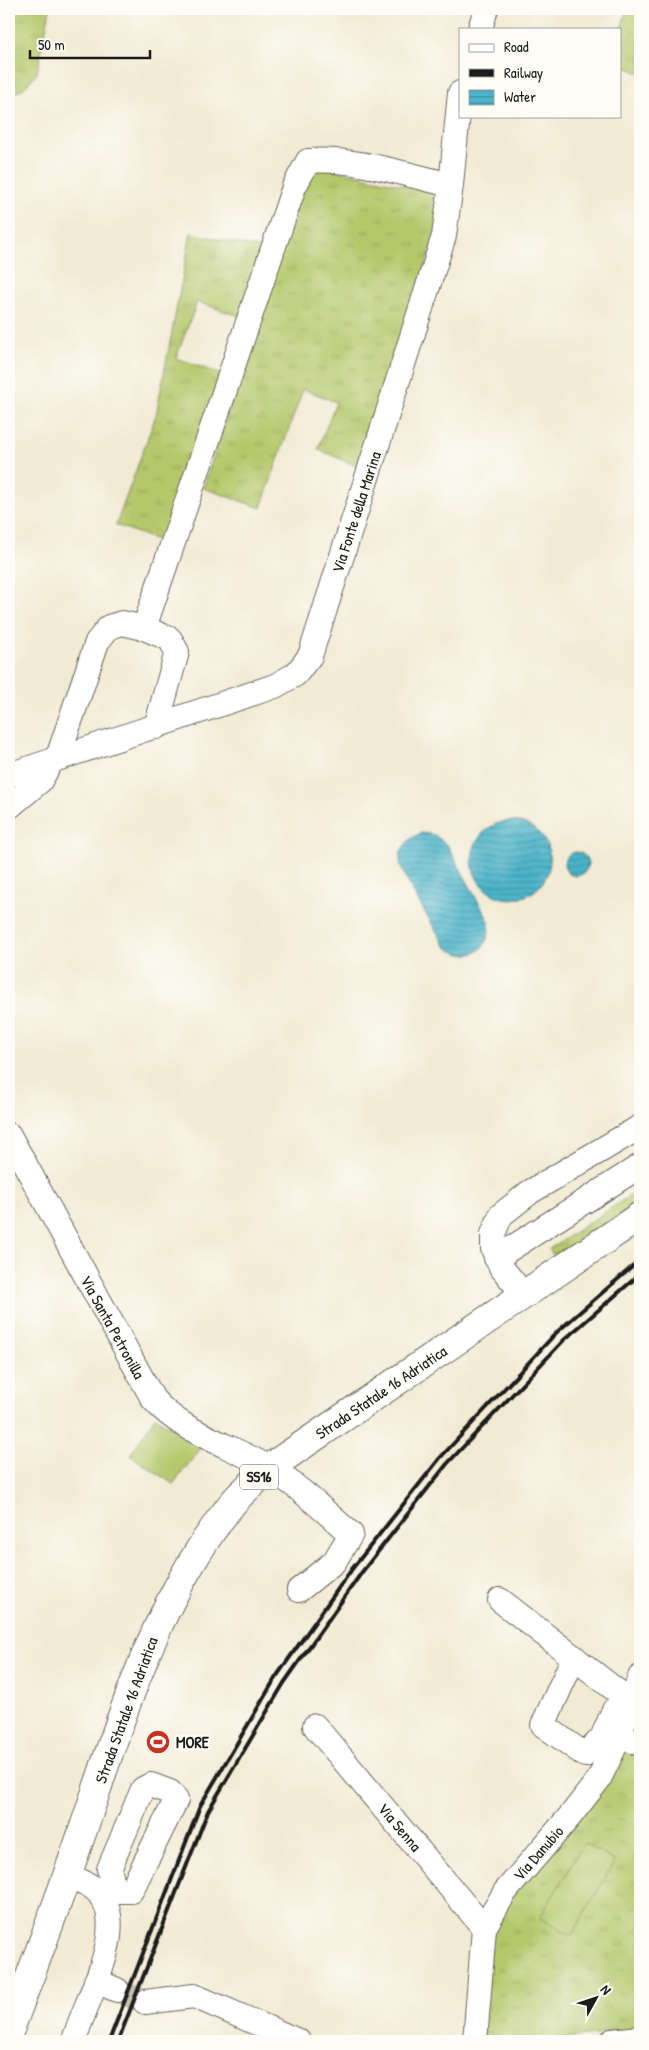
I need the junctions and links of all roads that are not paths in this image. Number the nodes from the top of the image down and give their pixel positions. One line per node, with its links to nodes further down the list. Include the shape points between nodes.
1 (486, 9): 2 (street)
2 (480, 28)
3 (459, 103): 4 (street, Via Fonte della Marina)
4 (451, 185): 5 (street, via 346,162 308,161 294,186); 6 (street, Via Fonte della Marina, via 444,236 310,656 296,674 275,686)
5 (144, 628): 6 (street, via 170,639 177,652); 7 (street, via 122,623 109,627 97,642)
6 (156, 727): 7 (street, Via Fonte della Marina)
7 (55, 758): 8 (street, Via Fonte della Marina); 9 (street, via 40,781)
8 (9, 775)
9 (9, 807)
10 (640, 1127): 14 (street, via 507,1209 496,1223 493,1234)
11 (9, 1135): 16 (street, Via Santa Petronilla, via 153,1399 166,1414 184,1425)
12 (640, 1166): 14 (street)
13 (640, 1216): 15 (main road, Strada Statale 16 Adriatica / SS16)
14 (496, 1258): 15 (street)
15 (524, 1295): 16 (main road, Strada Statale 16 Adriatica / SS16)
16 (269, 1468): 17 (street, Via Santa Petronilla, via 351,1534 334,1562); 24 (main road, Strada Statale 16 Adriatica / SS16, via 230,1506 199,1549 173,1594 123,1710)
17 (299, 1590)
18 (500, 1600): 19 (street)
19 (574, 1657): 21 (street); 21 (street, via 543,1725 585,1755 602,1738)
20 (640, 1677): 21 (street, Via Danubio)
21 (626, 1697): 23 (street, Via Danubio)
22 (315, 1726): 25 (street, Via Senna)
23 (630, 1740): 25 (street, Via Danubio, via 505,1892)
24 (65, 1882): 27 (main road, Strada Statale 16 Adriatica / SS16); 29 (street, via 108,1894 110,1918 106,1985)
25 (484, 1928): 31 (street, Via Danubio)
26 (145, 2002): 30 (street, via 194,1996)
27 (9, 2032)
28 (640, 2038): 32 (street)
29 (74, 2041)
30 (298, 2041)
31 (476, 2041)
32 (612, 2041)

